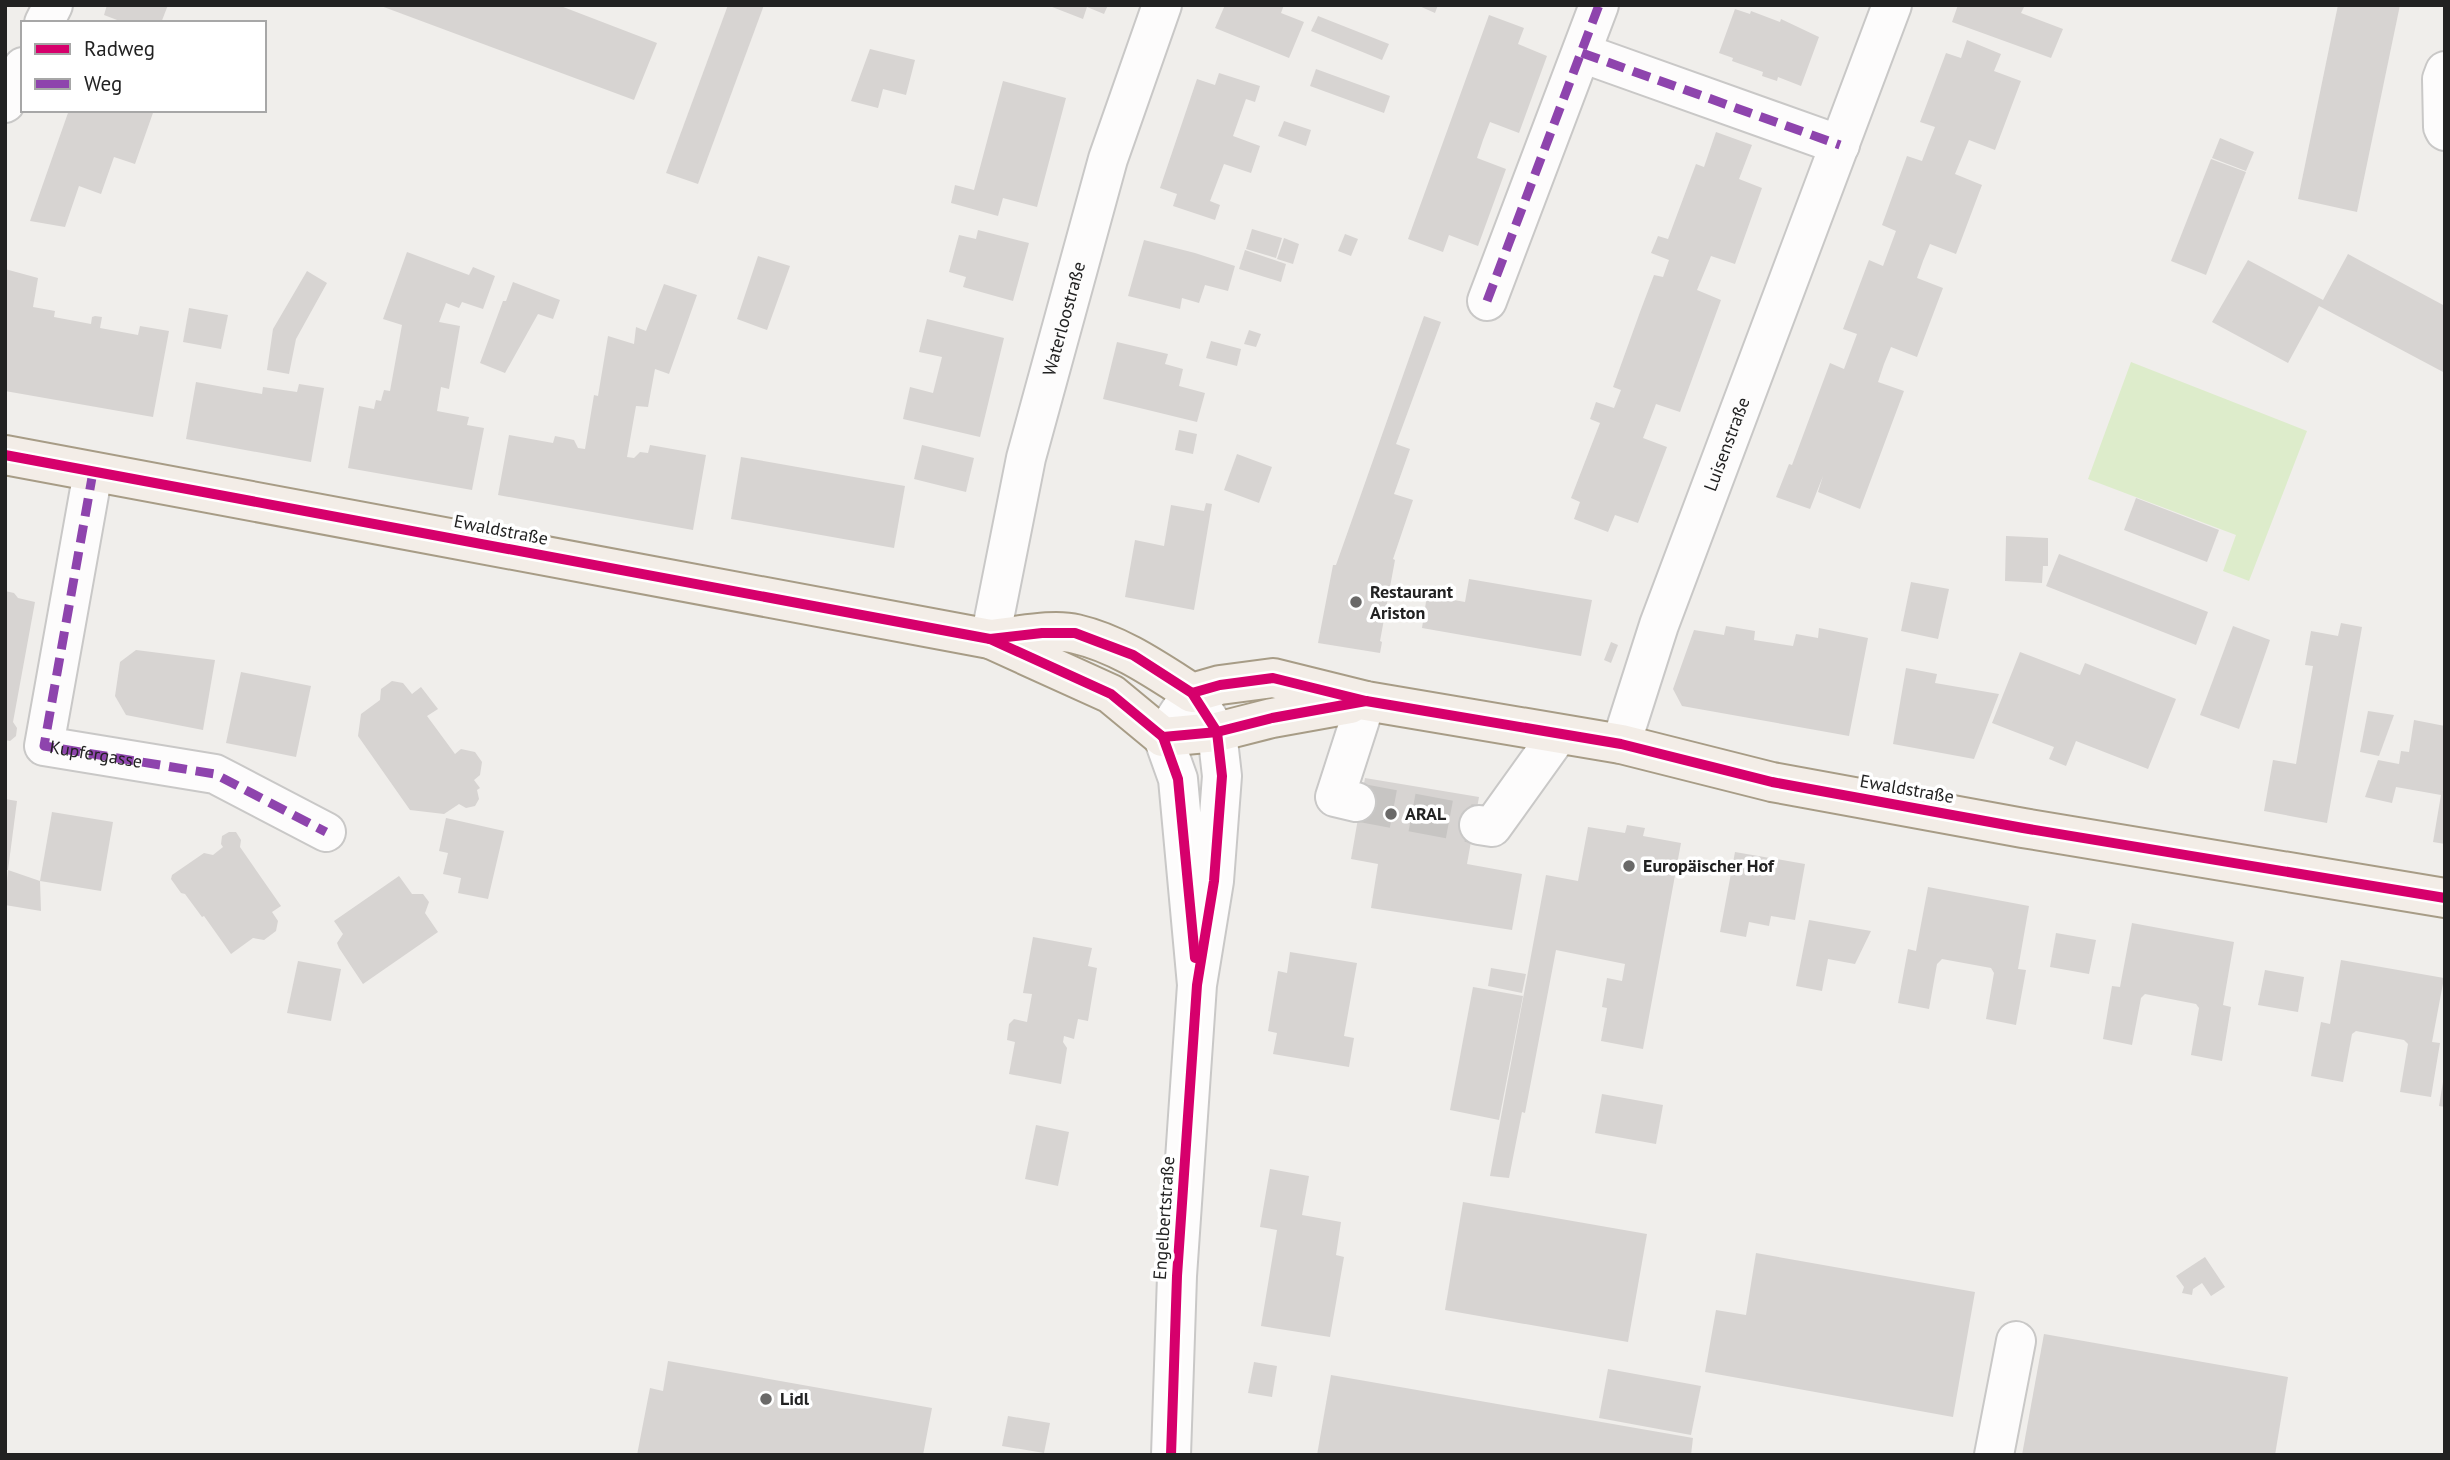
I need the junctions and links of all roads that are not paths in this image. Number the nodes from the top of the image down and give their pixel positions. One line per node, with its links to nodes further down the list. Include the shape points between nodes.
1 (53, 5): 5 (street)
2 (1162, 5): 15 (street, Waterloostraße, via 1108,159 1026,458)
3 (1599, 5): 6 (street)
4 (1892, 5): 11 (street, Luisenstraße)
5 (45, 21)
6 (1582, 53): 11 (street); 12 (street)
7 (21, 71): 9 (street)
8 (2445, 71): 10 (street)
9 (5, 103)
10 (2445, 131)
11 (1840, 145): 21 (street, Luisenstraße, via 1659,625)
12 (1487, 301)
13 (5, 455): 14 (main road, Ewaldstraße)
14 (93, 472): 15 (main road, Ewaldstraße); 24 (street, Kupfergasse, via 44,746 215,774)
15 (990, 639): 16 (main road, Ewaldstraße, via 1075,633 1133,655); 20 (main road, Ewaldstraße, via 1111,694)
16 (1192, 693): 17 (main road, Ewaldstraße, via 1273,678); 18 (street, Engelbertstraße); 20 (street)
17 (1366, 701): 18 (main road, Ewaldstraße); 19 (main road, Ewaldstraße); 22 (street, via 1335,797)
18 (1217, 732): 20 (main road, Ewaldstraße); 26 (street, Engelbertstraße, via 1222,776 1214,881)
19 (1558, 734): 21 (main road, Ewaldstraße); 23 (street, via 1492,827)
20 (1163, 737): 26 (street, Engelbertstraße, via 1178,779)
21 (1621, 744): 25 (main road, Ewaldstraße, via 1772,782)
22 (1356, 802)
23 (1479, 825)
24 (326, 832)
25 (2445, 898)
26 (1197, 985): 28 (street, Engelbertstraße, via 1177,1276)
27 (2016, 1341): 29 (street)
28 (1171, 1455)
29 (1994, 1455)

